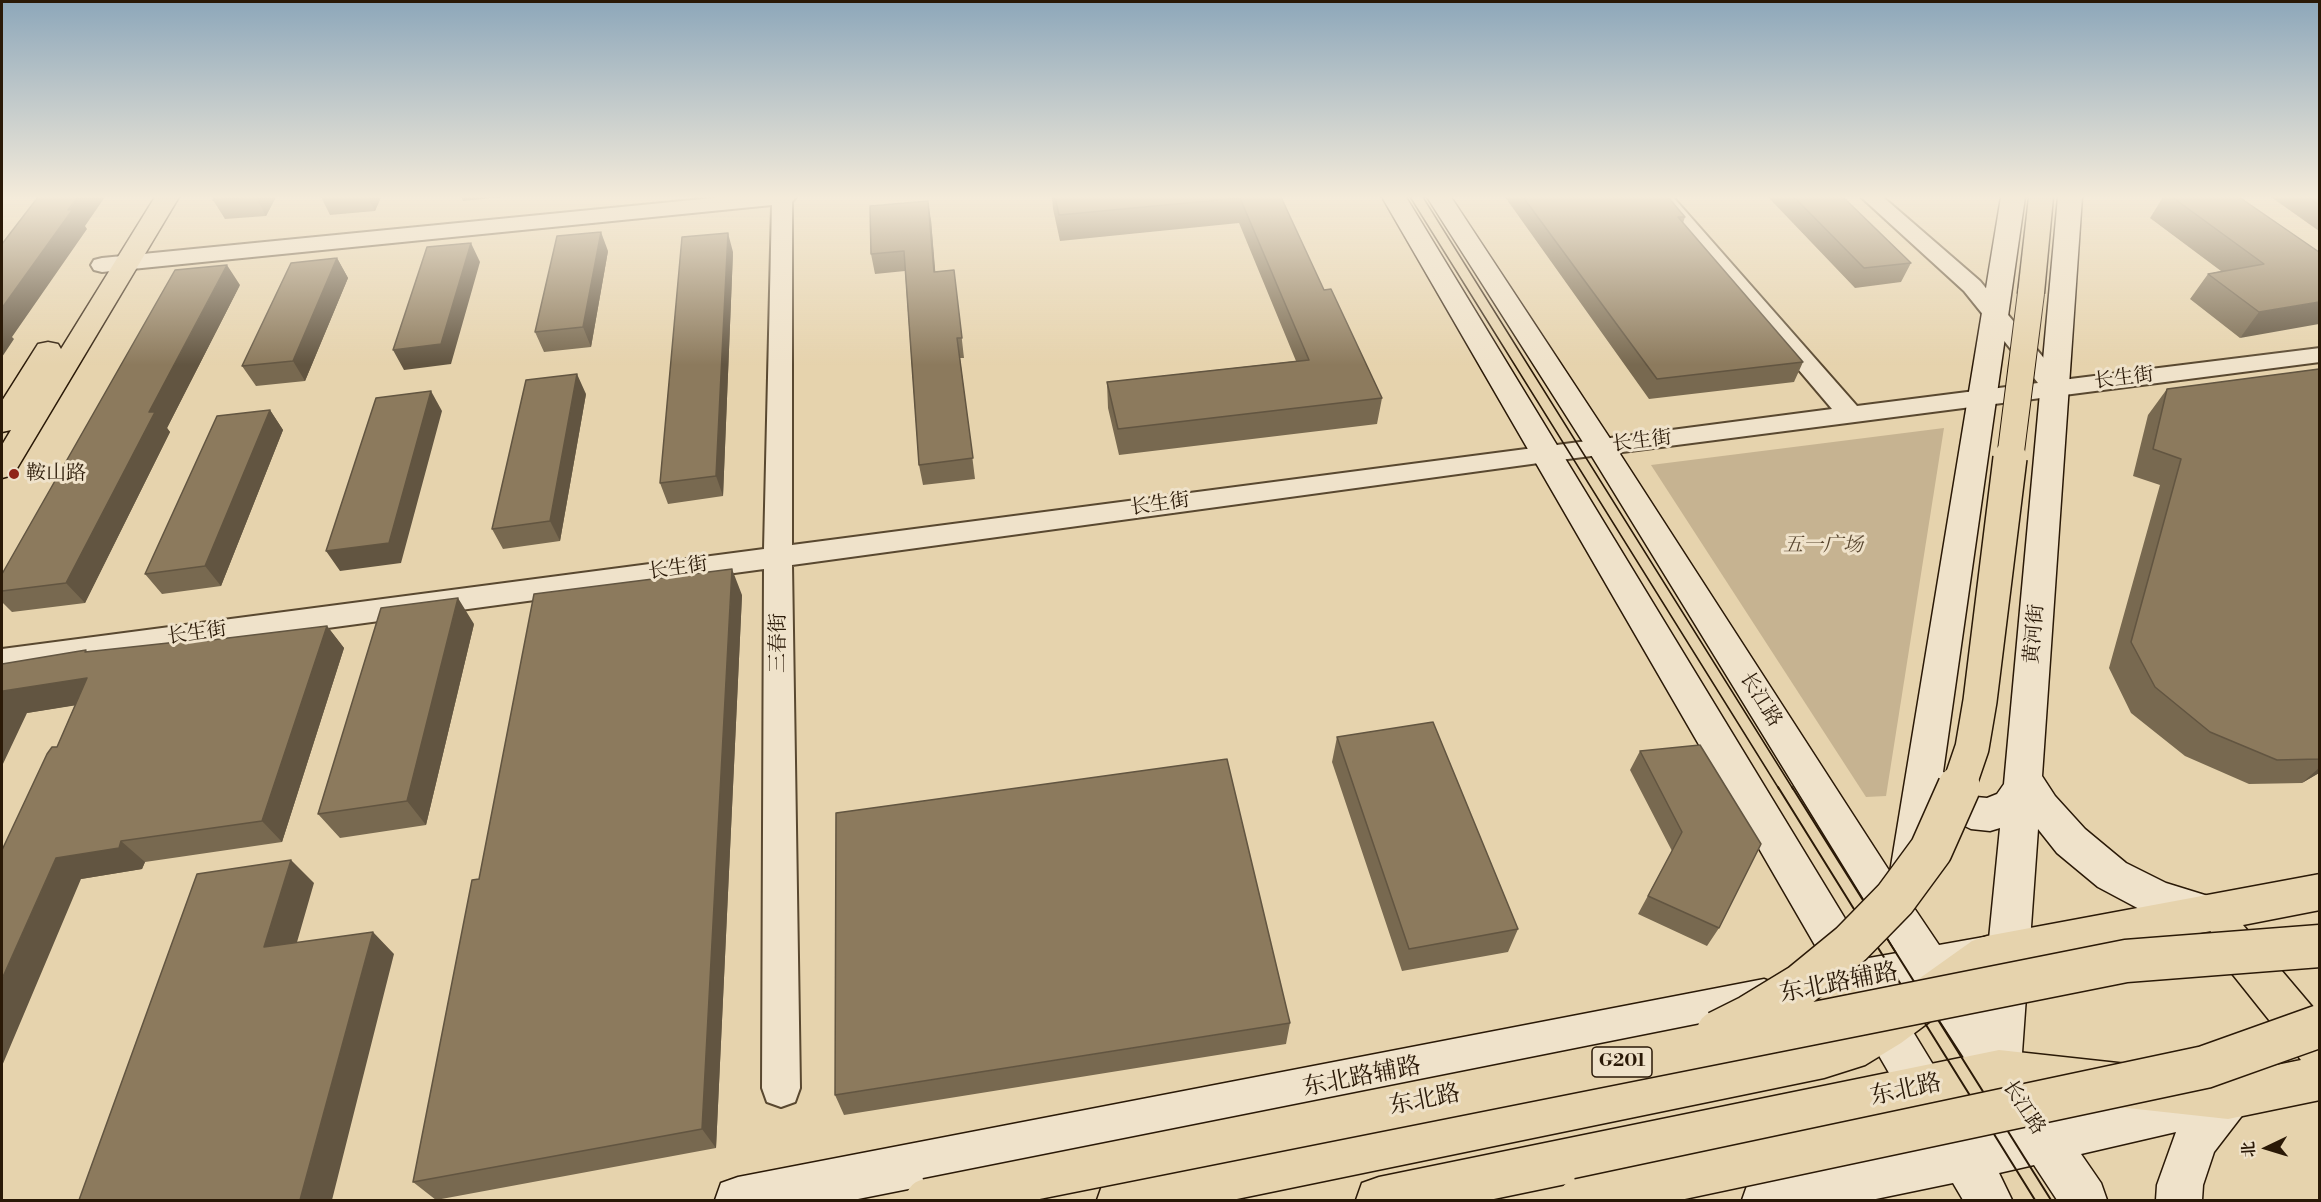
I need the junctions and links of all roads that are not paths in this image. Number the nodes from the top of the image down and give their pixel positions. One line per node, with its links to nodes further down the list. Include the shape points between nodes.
1 (120, 253): 12 (main road)
2 (123, 253): 12 (main road)
3 (224, 253): 12 (street)
4 (783, 253): 22 (street, 三春街)
5 (1427, 253): 20 (main road, 长江路)
6 (1475, 253): 19 (main road, 长江路)
7 (1711, 253): 17 (street)
8 (1935, 253): 13 (street, via 1972,286)
9 (2004, 253): 13 (main road)
10 (2035, 253): 34 (main road, bridge, via 1980,700 1972,748 1951,807 1931,850 1901,891 1851,944 1801,985)
11 (2066, 253): 15 (main road, 黄河街)
12 (115, 264): 18 (main road); 21 (main road)
13 (1995, 315): 15 (street); 16 (main road)
14 (2319, 355): 15 (street, 长生街)
15 (2055, 388): 16 (street, 长生街); 25 (main road, 黄河街)
16 (1983, 398): 17 (street, 长生街); 24 (main road)
17 (1850, 414): 19 (street, 长生街)
18 (2, 423)
19 (1600, 447): 20 (street, 长生街); 28 (main road, 长江路)
20 (1546, 454): 22 (street, 长生街); 31 (main road, 长江路)
21 (2, 468)
22 (778, 555): 23 (street, 长生街); 39 (street, 三春街)
23 (2, 661)
24 (1929, 747): 25 (main road, via 1935,783 1943,795 1971,813 2001,812 2017,797); 28 (main road)
25 (2024, 780): 27 (main road, via 2071,842 2112,875 2157,898); 30 (main road, 黄河街)
26 (2319, 892): 27 (main road, 东北路)
27 (2207, 913): 30 (main road, 东北路); 35 (main road)
28 (1901, 924): 31 (main road)
29 (2319, 946): 34 (main road, 东北路 / G201, bridge, via 2126,961)
30 (1998, 953): 31 (main road, 东北路); 37 (main road, 黄河街)
31 (1893, 978): 33 (main road, 东北路); 33 (main road, 长江路); 36 (main road); 37 (main road, 长江路); 45 (main road, 东北路辅路)
32 (2319, 1026): 48 (main road, 东北路, bridge, via 2205,1067)
33 (1886, 1028): 36 (main road, 东北路, via 1850,1050); 40 (main road, 长江路)
34 (1682, 1050): 46 (main road, 东北路 / G201, bridge)
35 (2319, 1050)
36 (1802, 1061): 47 (main road, 东北路)
37 (1999, 1072): 40 (main road, 东北路); 41 (main road, 东北路); 42 (main road, 长江路)
38 (2319, 1078): 41 (main road, 东北路)
39 (781, 1088)
40 (1922, 1088): 43 (main road, 长江路); 44 (main road, 东北路)
41 (2228, 1097): 42 (main road); 52 (main road, via 2196,1138 2180,1185)
42 (2044, 1140): 43 (main road); 51 (main road, 长江路)
43 (1964, 1158): 49 (main road); 50 (main road, 长江路)
44 (1398, 1198)
45 (738, 1200)
46 (927, 1200)
47 (1120, 1200)
48 (1580, 1200)
49 (1765, 1200)
50 (1989, 1200)
51 (2084, 1200)
52 (2179, 1200)

